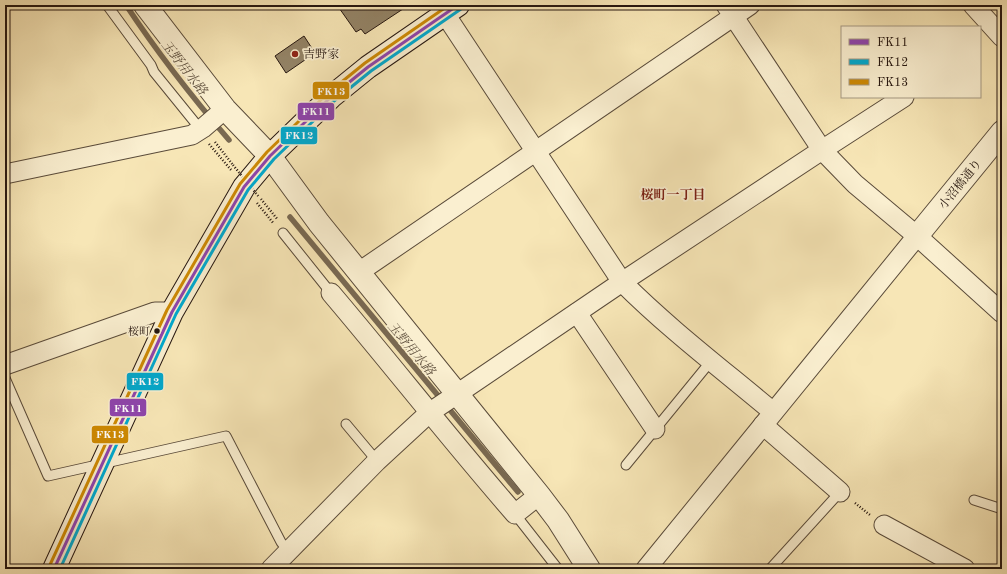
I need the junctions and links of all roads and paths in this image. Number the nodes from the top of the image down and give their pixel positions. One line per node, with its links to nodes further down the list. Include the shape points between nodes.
1 (107, 5): 12 (lane, via 154,72)
2 (750, 5): 6 (street)
3 (973, 5): 7 (street)
4 (150, 7): 10 (street)
5 (447, 8): 14 (street); 15 (street, via 331,97)
6 (729, 11): 13 (street); 14 (street)
7 (983, 23): 8 (street)
8 (1002, 37)
9 (902, 98): 13 (street)
10 (224, 111): 12 (street); 15 (street)
11 (1002, 132): 21 (street, 小沼橋通り)
12 (206, 134): 16 (path, via 209,144); 17 (street); 19 (path, bridge)
13 (822, 150): 21 (street, via 855,184); 23 (street)
14 (536, 152): 22 (street); 23 (street)
15 (270, 156): 22 (street); 25 (street, via 244,187)
16 (233, 173)
17 (5, 174)
18 (255, 200): 20 (path)
19 (280, 223)
20 (283, 233): 24 (lane)
21 (917, 236): 27 (street); 32 (street)
22 (359, 272): 31 (street)
23 (622, 282): 26 (street); 28 (street)
24 (331, 293): 31 (street)
25 (172, 312): 29 (street, via 155,312); 36 (street)
26 (577, 313): 31 (street); 34 (street)
27 (1002, 313)
28 (711, 361): 32 (street); 34 (lane)
29 (5, 365)
30 (5, 378): 36 (lane, via 48,476)
31 (444, 404): 35 (street); 39 (street); 42 (street)
32 (768, 418): 38 (street); 49 (street)
33 (346, 424): 35 (lane)
34 (655, 429): 37 (lane)
35 (377, 461): 44 (street)
36 (101, 465): 44 (lane, via 226,436); 45 (street)
37 (626, 465)
38 (840, 492): 43 (path); 50 (lane)
39 (539, 495): 42 (street); 48 (street)
40 (974, 500): 41 (lane)
41 (1002, 509)
42 (515, 514): 47 (lane)
43 (884, 525): 51 (street)
44 (288, 551): 46 (street)
45 (54, 569)
46 (271, 569)
47 (558, 569)
48 (589, 569)
49 (646, 569)
50 (770, 569)
51 (965, 569)

